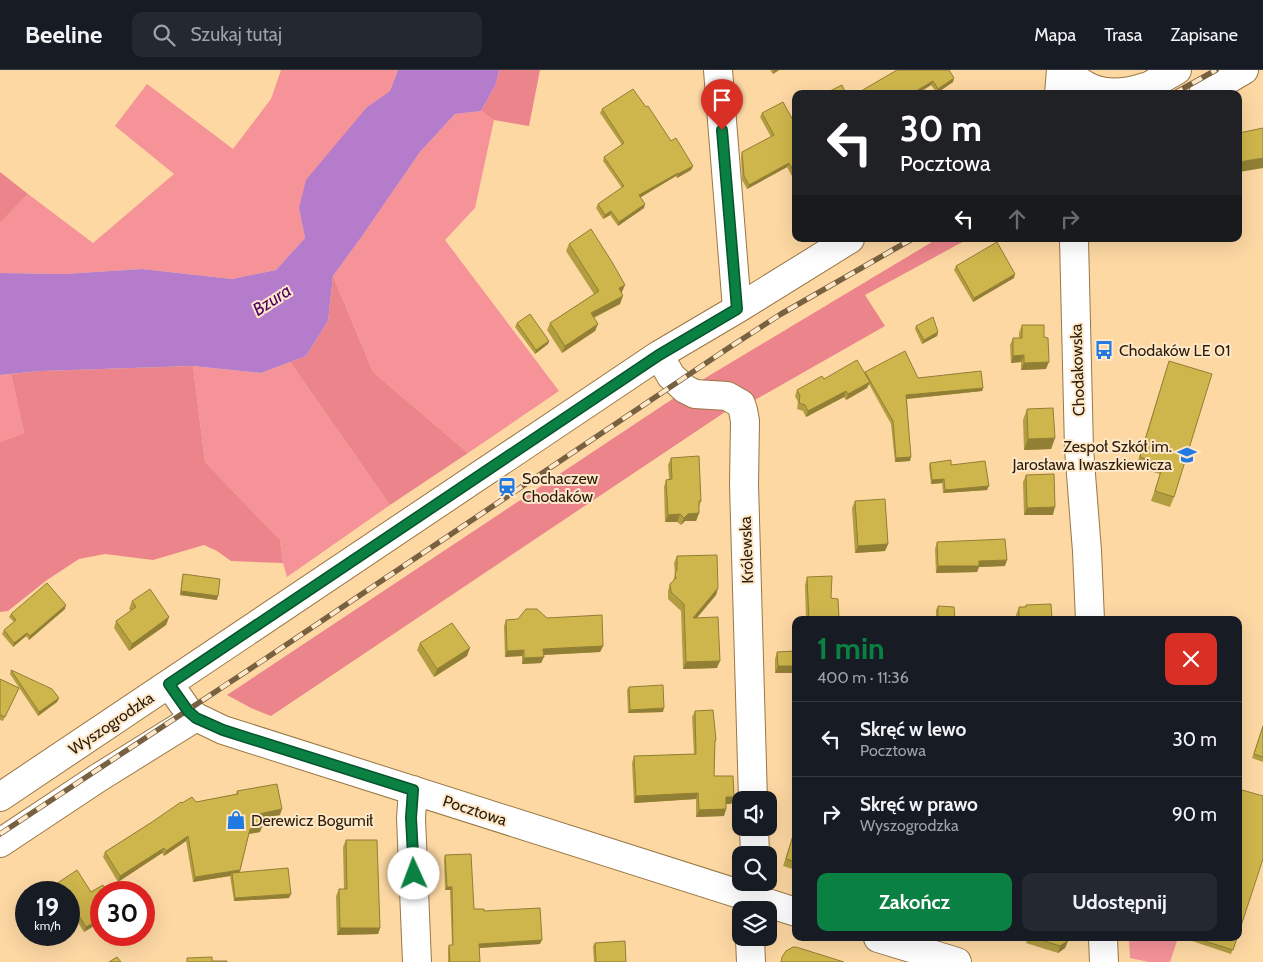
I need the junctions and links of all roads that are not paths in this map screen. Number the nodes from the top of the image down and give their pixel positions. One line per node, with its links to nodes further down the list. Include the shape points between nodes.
1 (718, 70): 12 (street)
2 (1061, 70): 6 (street)
3 (1067, 70): 7 (street)
4 (1177, 70): 8 (street)
5 (1244, 70): 9 (street)
6 (1060, 90)
7 (1097, 90)
8 (1140, 90)
9 (1210, 90)
10 (845, 242): 12 (street, Wyszogrodzka)
11 (1074, 242): 14 (street, Chodakowska, via 1079,449)
12 (737, 309): 13 (street, Wyszogrodzka)
13 (659, 355): 15 (street, Wyszogrodzka); 18 (street, Królewska, via 671,376 685,389 695,394 727,396 741,404 743,410)
14 (1090, 616)
15 (169, 684): 16 (street, Pocztowa); 19 (street, Wyszogrodzka)
16 (196, 718): 17 (street, Pocztowa, via 223,730); 20 (street)
17 (413, 790): 21 (street, Pocztowa); 26 (street, via 411,818)
18 (754, 791)
19 (0, 797)
20 (0, 843)
21 (756, 897): 22 (street, Pocztowa)
22 (792, 910)
23 (888, 941): 28 (street)
24 (1102, 941): 29 (street)
25 (750, 946): 27 (street)
26 (417, 962)
27 (751, 962)
28 (957, 962)
29 (1104, 962)

